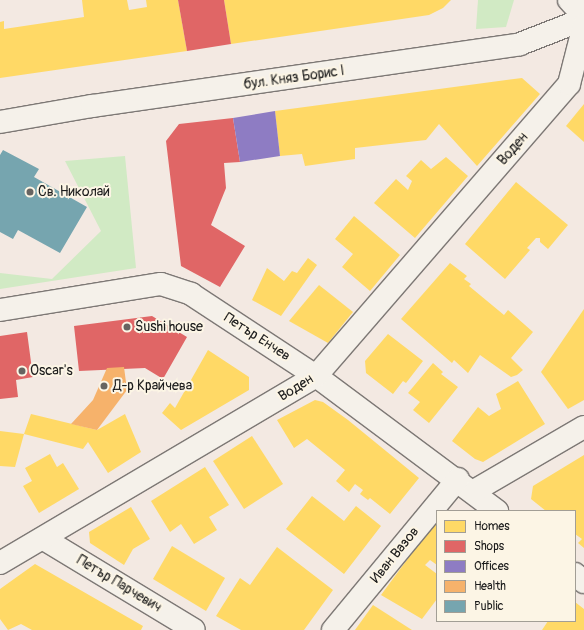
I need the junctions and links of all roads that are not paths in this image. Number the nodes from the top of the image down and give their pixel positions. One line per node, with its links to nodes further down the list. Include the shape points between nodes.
1 (569, 0): 2 (street)
2 (584, 17): 4 (street, бул. Княз Борис I, via 520,44 92,106)
3 (584, 25): 6 (street, Воден, via 569,84)
4 (0, 122)
5 (0, 310): 6 (street, Петър Енчев, via 161,284 191,294)
6 (316, 376): 8 (street, Петър Енчев); 12 (street, Воден)
7 (584, 427): 8 (street, Иван Вазов)
8 (466, 485): 9 (street, Иван Вазов); 10 (street, Петър Енчев)
9 (443, 510)
10 (496, 510)
11 (436, 518): 17 (street, Иван Вазов)
12 (44, 539): 13 (street, Воден); 16 (street, Петър Парчевич)
13 (0, 563)
14 (576, 575): 15 (street)
15 (584, 582)
16 (194, 630)
17 (333, 630)

